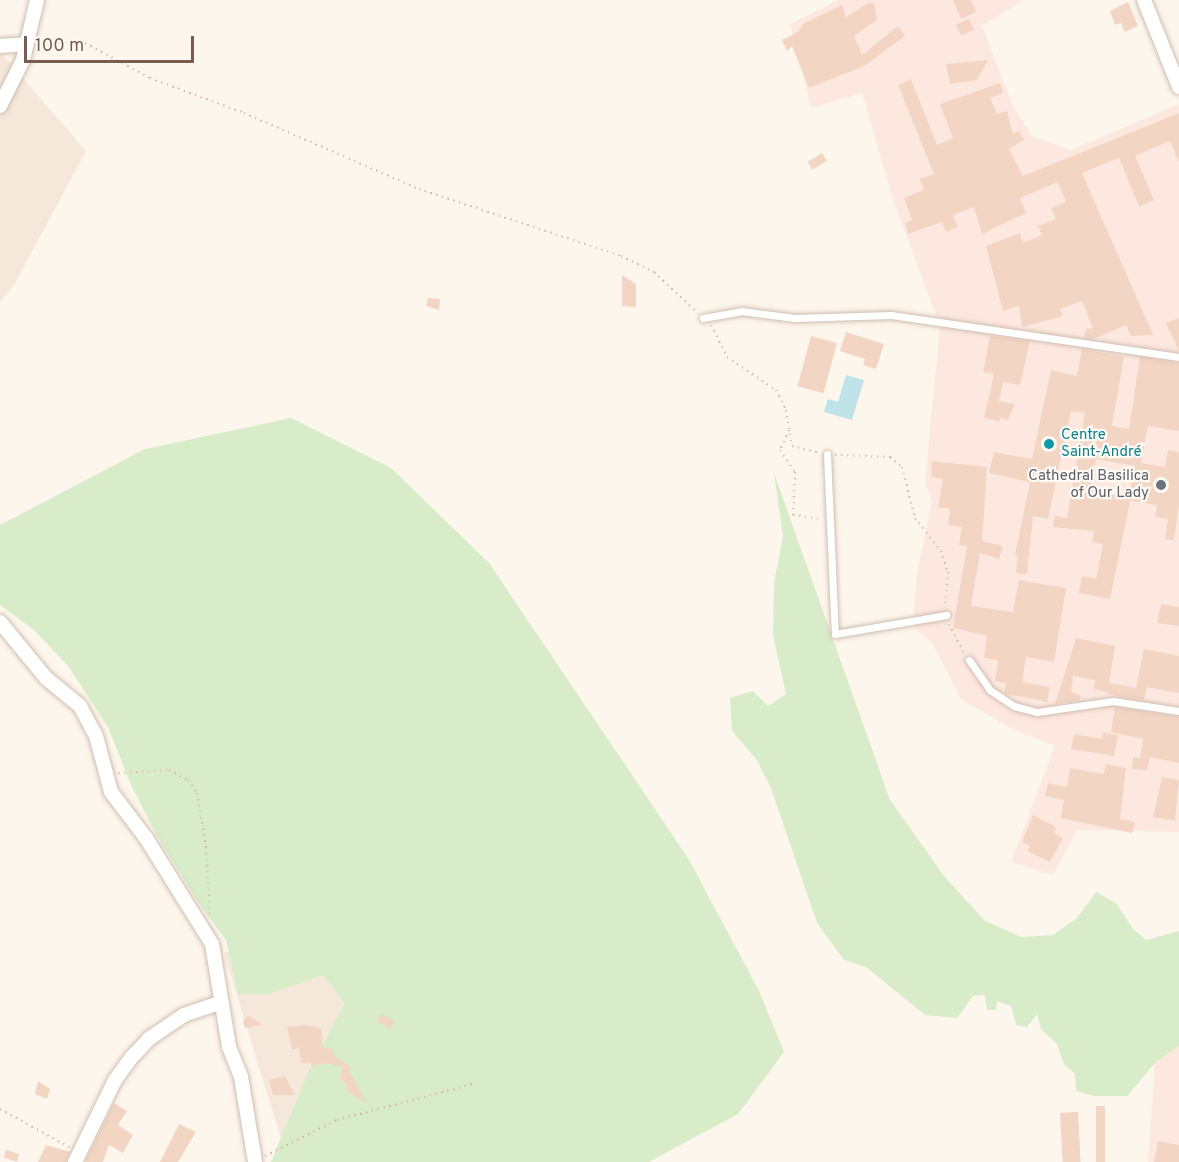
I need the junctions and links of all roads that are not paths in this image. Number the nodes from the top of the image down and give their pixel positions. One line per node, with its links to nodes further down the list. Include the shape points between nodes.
1 (37, 0): 3 (street)
2 (1144, 0): 5 (street)
3 (26, 44): 4 (street); 6 (street, via 18,72)
4 (0, 46)
5 (1179, 87)
6 (0, 106)
7 (703, 318): 8 (lane, via 741,311 795,318 891,315)
8 (1179, 357)
9 (827, 454): 10 (lane, via 835,634)
10 (946, 615)
11 (0, 622): 14 (street, via 46,678 80,706 96,736 111,792 200,920 212,944)
12 (969, 660): 13 (lane, via 990,690 1014,706 1037,712 1113,701)
13 (1179, 711)
14 (221, 1002): 15 (street, via 184,1015 150,1038 115,1080); 16 (street, via 229,1047 241,1077)
15 (76, 1156)
16 (255, 1162)

